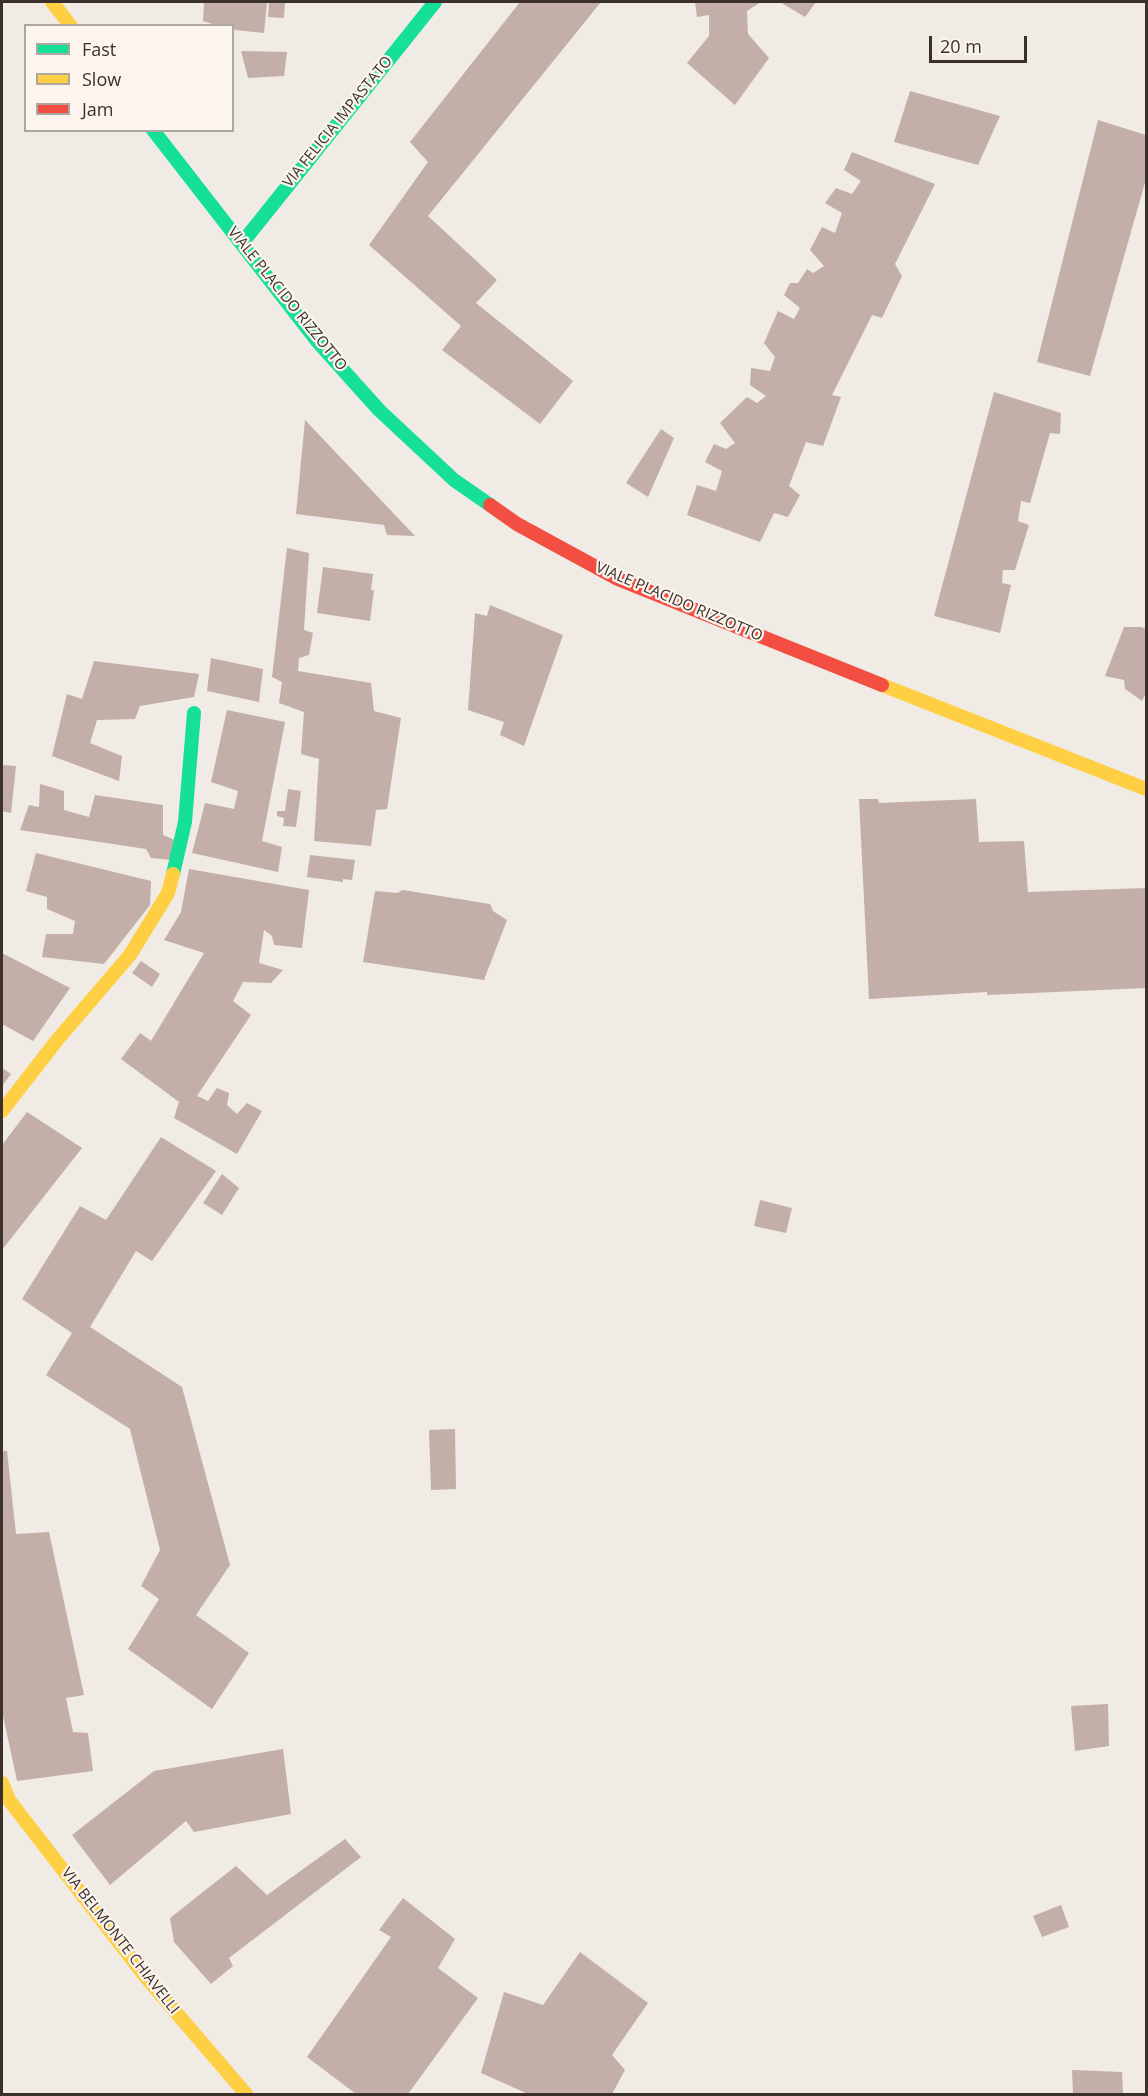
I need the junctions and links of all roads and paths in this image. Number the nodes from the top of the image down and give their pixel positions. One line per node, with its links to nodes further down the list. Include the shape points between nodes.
1 (52, 2): 3 (street)
2 (435, 2): 5 (street, VIA FELICIA IMPASTATO)
3 (69, 24)
4 (155, 132): 5 (street, VIALE PLACIDO RIZZOTTO)
5 (242, 243): 7 (street, VIALE PLACIDO RIZZOTTO, via 317,341 379,410 454,480 517,524 618,579)
6 (194, 713): 8 (street, via 184,822 168,893 130,955)
7 (1146, 789)
8 (2, 1111)
9 (2, 1783): 10 (street, VIA BELMONTE CHIAVELLI, via 9,1800 144,1975)
10 (246, 2094)

